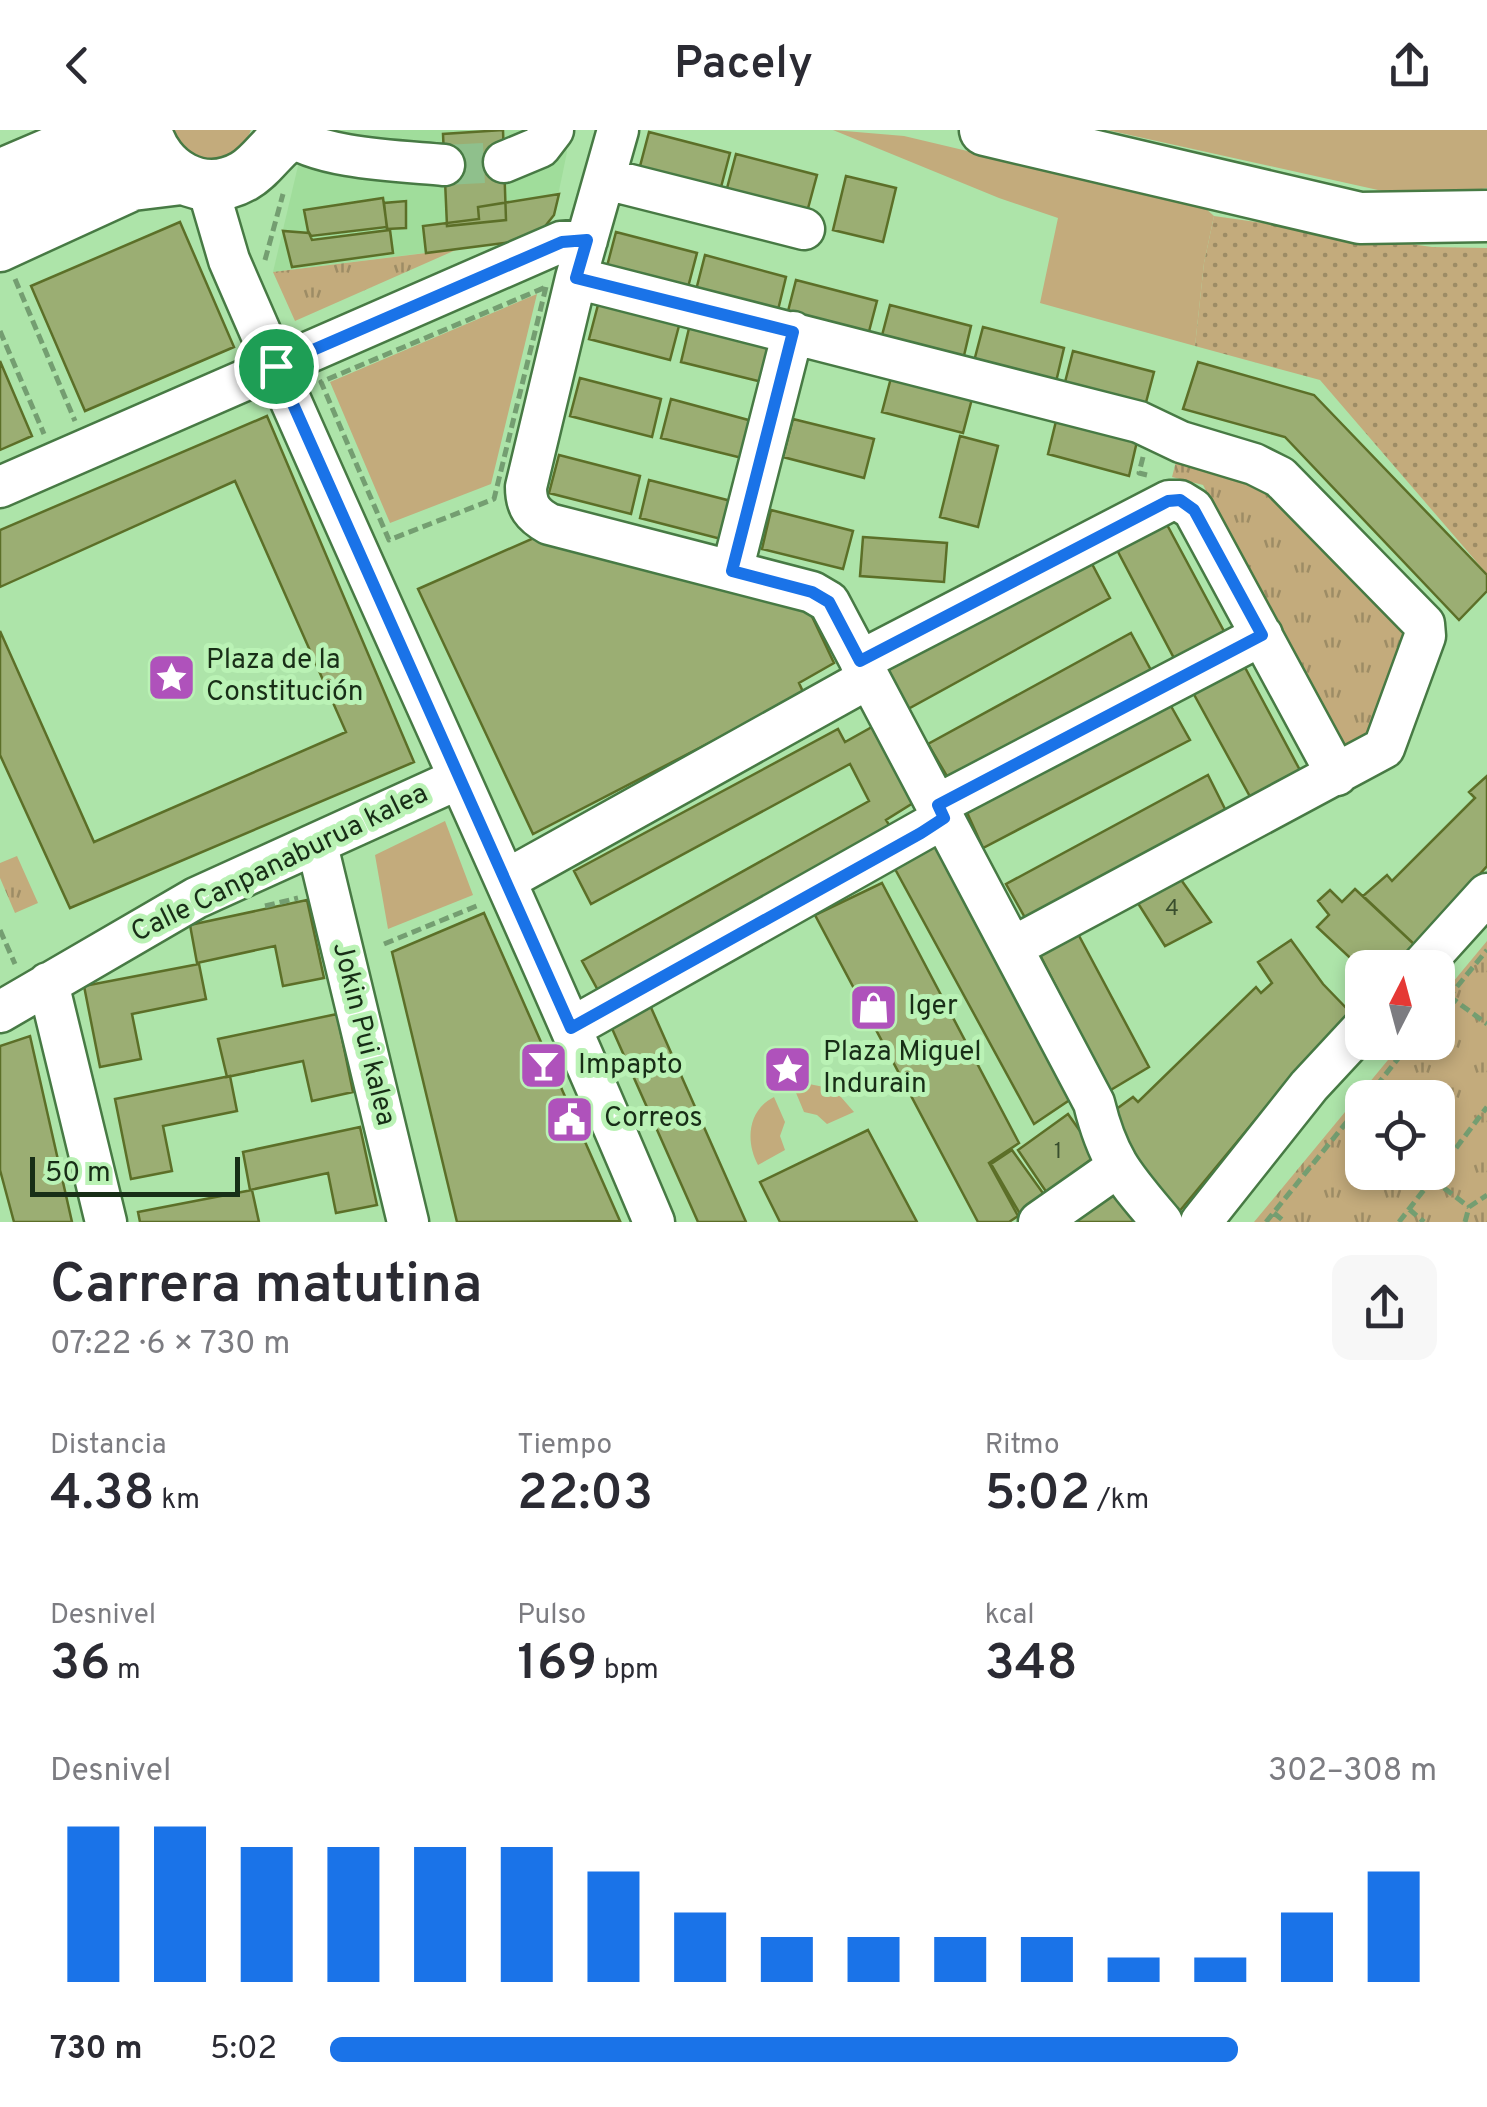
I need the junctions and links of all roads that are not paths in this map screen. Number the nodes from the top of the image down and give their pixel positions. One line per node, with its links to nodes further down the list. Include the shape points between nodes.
1 (104, 130): 9 (main road)
2 (553, 130): 6 (street, via 540,147)
3 (618, 130): 10 (street)
4 (985, 130): 12 (main road, via 1360,218)
5 (278, 150): 7 (main road, via 227,183); 8 (street, via 301,145); 16 (street, via 232,212)
6 (504, 162)
7 (178, 166): 11 (main road, via 123,166); 14 (street); 16 (street)
8 (444, 166)
9 (0, 175)
10 (606, 179): 13 (street); 15 (street)
11 (0, 214)
12 (1487, 216)
13 (804, 229)
14 (0, 251)
15 (582, 259): 17 (street); 18 (street, via 562,242); 20 (street, via 526,502 549,524)
16 (247, 260): 18 (street)
17 (793, 332): 20 (street); 23 (street, via 1139,422 1280,476 1424,624 1384,748)
18 (276, 366): 19 (street); 24 (street)
19 (0, 487)
20 (732, 571): 22 (street, via 829,602)
21 (1262, 635): 22 (street, via 1194,510 1168,501); 23 (street); 25 (street)
22 (865, 670): 25 (street); 27 (street)
23 (1337, 776): 29 (street)
24 (458, 779): 26 (street, Calle Canpanaburua kalea); 27 (street)
25 (941, 812): 29 (street); 33 (street)
26 (317, 845): 31 (street, Calle Canpanaburua kalea); 37 (street, Jokin Pui kalea)
27 (496, 891): 33 (street)
28 (1487, 894): 30 (street)
29 (1013, 947): 35 (street, via 1094,1104)
30 (1436, 950)
31 (34, 978): 32 (street, Calle Canpanaburua kalea); 36 (street)
32 (0, 1012)
33 (571, 1028): 38 (street)
34 (1345, 1047): 41 (street)
35 (1116, 1168): 39 (street); 40 (street)
36 (106, 1222)
37 (408, 1222)
38 (654, 1222)
39 (1039, 1222)
40 (1162, 1222)
41 (1201, 1222)

